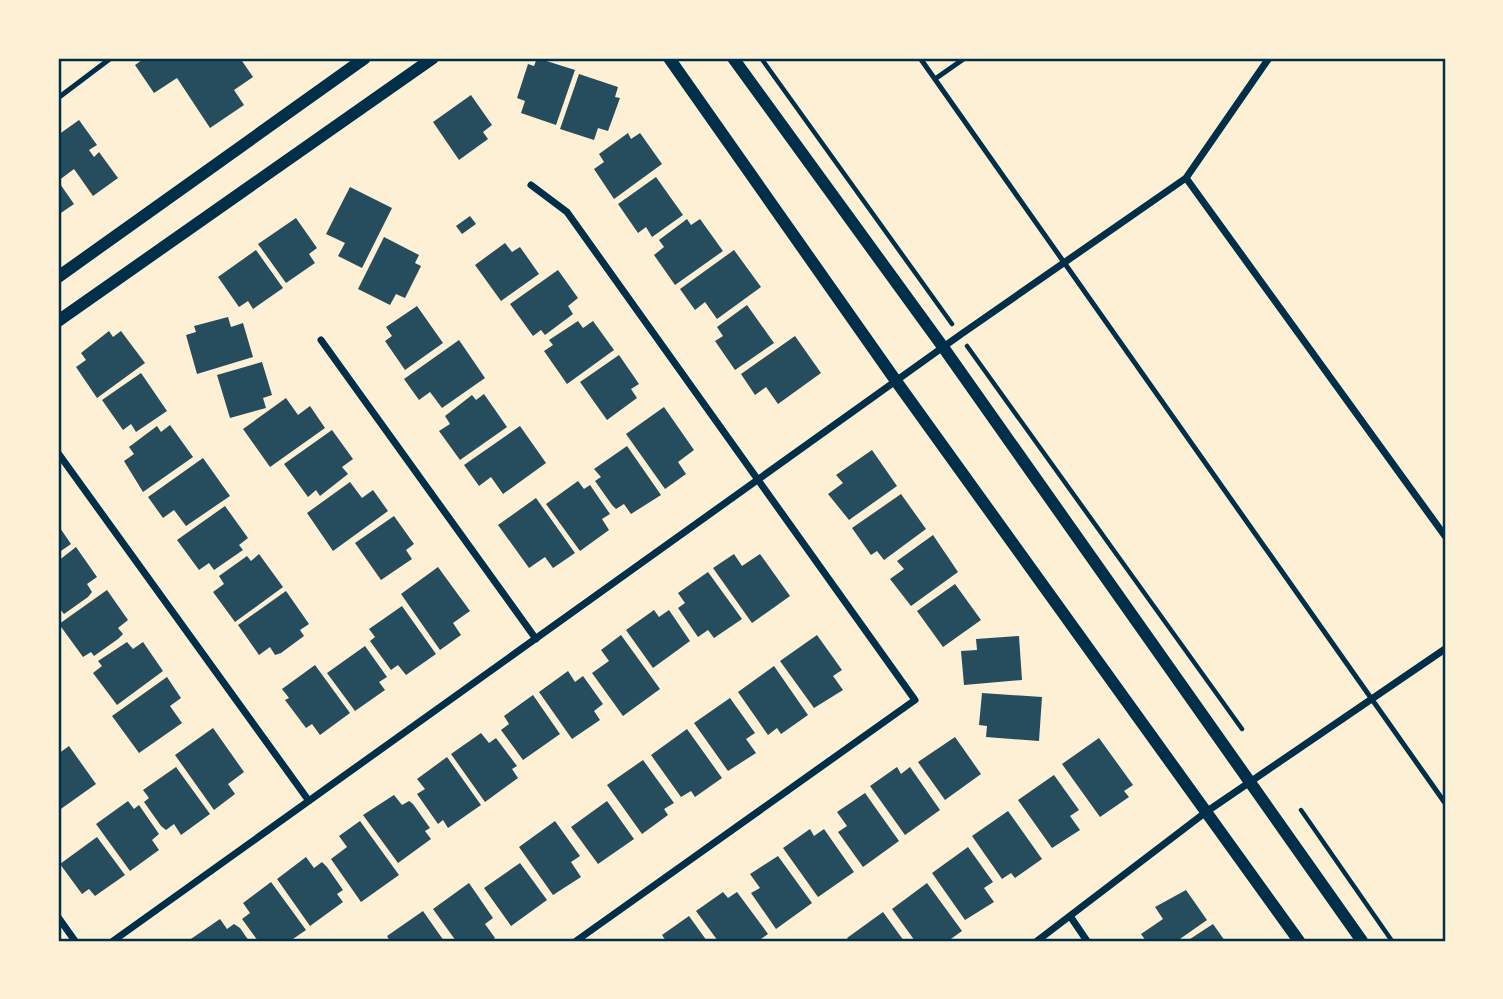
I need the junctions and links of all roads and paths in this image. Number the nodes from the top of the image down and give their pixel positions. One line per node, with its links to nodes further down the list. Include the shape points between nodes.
1 (111, 58): 11 (lane)
2 (365, 58): 15 (street)
3 (433, 58): 16 (street)
4 (669, 58): 20 (street)
5 (733, 58): 19 (street)
6 (761, 58): 17 (path)
7 (920, 58): 10 (lane)
8 (965, 58): 10 (lane)
9 (1269, 58): 12 (street)
10 (935, 79): 14 (lane)
11 (58, 97)
12 (1186, 178): 14 (street); 23 (street)
13 (531, 185): 22 (street, via 567,212)
14 (1063, 263): 17 (street); 26 (lane)
15 (58, 277)
16 (58, 321)
17 (960, 335): 19 (street); 27 (path)
18 (321, 340): 24 (street)
19 (943, 347): 20 (street); 28 (street)
20 (896, 381): 22 (street); 32 (street)
21 (58, 453): 29 (street)
22 (758, 480): 24 (street); 37 (street, via 915,700)
23 (1445, 536)
24 (536, 639): 29 (street)
25 (1445, 649): 26 (street)
26 (1372, 701): 28 (street); 30 (lane)
27 (1242, 729)
28 (1250, 783): 32 (street); 41 (street)
29 (309, 801): 36 (street)
30 (1445, 803)
31 (1301, 810): 42 (path)
32 (1206, 812): 33 (street); 40 (street)
33 (1070, 916): 38 (street); 39 (street)
34 (58, 917): 35 (street)
35 (75, 941)
36 (113, 941)
37 (576, 941)
38 (1037, 941)
39 (1087, 941)
40 (1299, 941)
41 (1362, 941)
42 (1392, 941)

